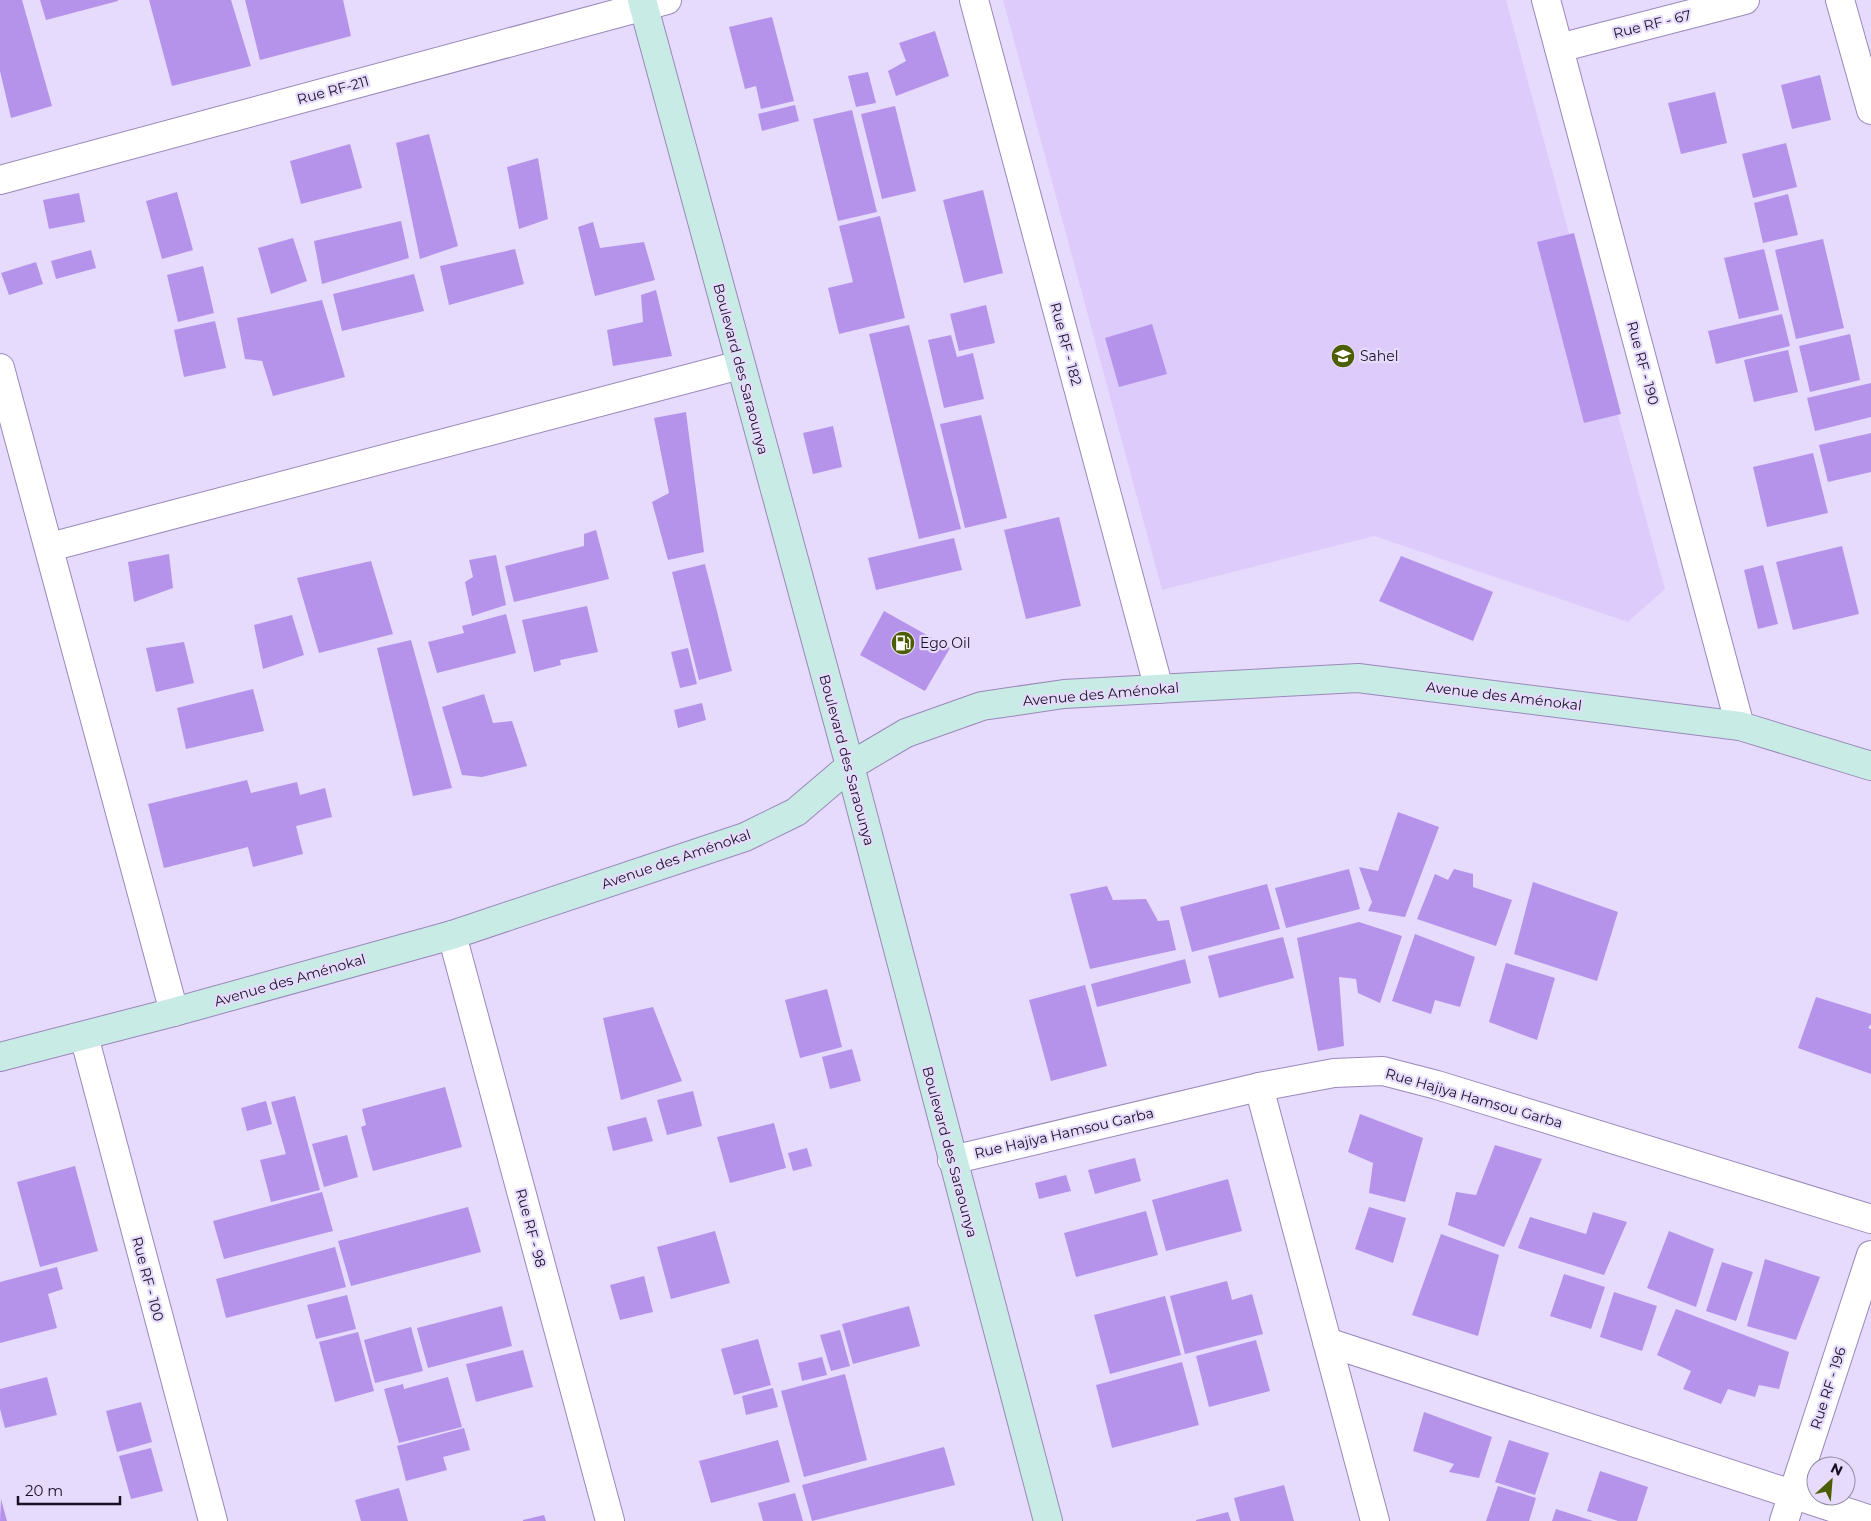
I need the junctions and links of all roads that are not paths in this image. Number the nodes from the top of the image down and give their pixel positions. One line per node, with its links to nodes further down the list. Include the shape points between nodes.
1 (974, 0): 12 (street, Rue RF - 182)
2 (1546, 0): 6 (street, Rue RF - 190)
3 (1745, 0): 6 (street, Rue RF - 67)
4 (1840, 0): 7 (street)
5 (651, 2): 8 (street, Rue RF-211); 9 (main road, Boulevard des Saraounya)
6 (1559, 48): 13 (street, Rue RF - 190)
7 (1871, 110)
8 (0, 180)
9 (740, 365): 11 (street); 14 (main road, Boulevard des Saraounya)
10 (0, 368): 11 (street)
11 (50, 547): 17 (street)
12 (1159, 689): 13 (main road, Avenue des Aménokal, via 1358,678); 14 (main road, Avenue des Aménokal, via 1064,694 982,706 906,733)
13 (1740, 726): 15 (main road, Avenue des Aménokal)
14 (850, 766): 16 (main road, Avenue des Aménokal, via 796,812 745,837); 21 (main road, Boulevard des Saraounya)
15 (1871, 766)
16 (452, 934): 17 (main road, Avenue des Aménokal); 28 (street, Rue RF - 98)
17 (174, 1012): 18 (main road, Avenue des Aménokal)
18 (84, 1036): 19 (main road, Avenue des Aménokal); 27 (street, Rue RF - 100)
19 (0, 1057)
20 (1259, 1087): 21 (street, Rue Hajiya Hamsou Garba); 22 (street, Rue Hajiya Hamsou Garba, via 1334,1072 1383,1071); 24 (street)
21 (952, 1160): 29 (main road, Boulevard des Saraounya)
22 (1871, 1219)
23 (1871, 1255): 25 (street, Rue RF - 196)
24 (1327, 1342): 25 (street); 30 (street)
25 (1793, 1494): 26 (street); 31 (street, Rue RF - 196)
26 (1871, 1520)
27 (213, 1521)
28 (610, 1521)
29 (1048, 1521)
30 (1375, 1521)
31 (1784, 1521)

